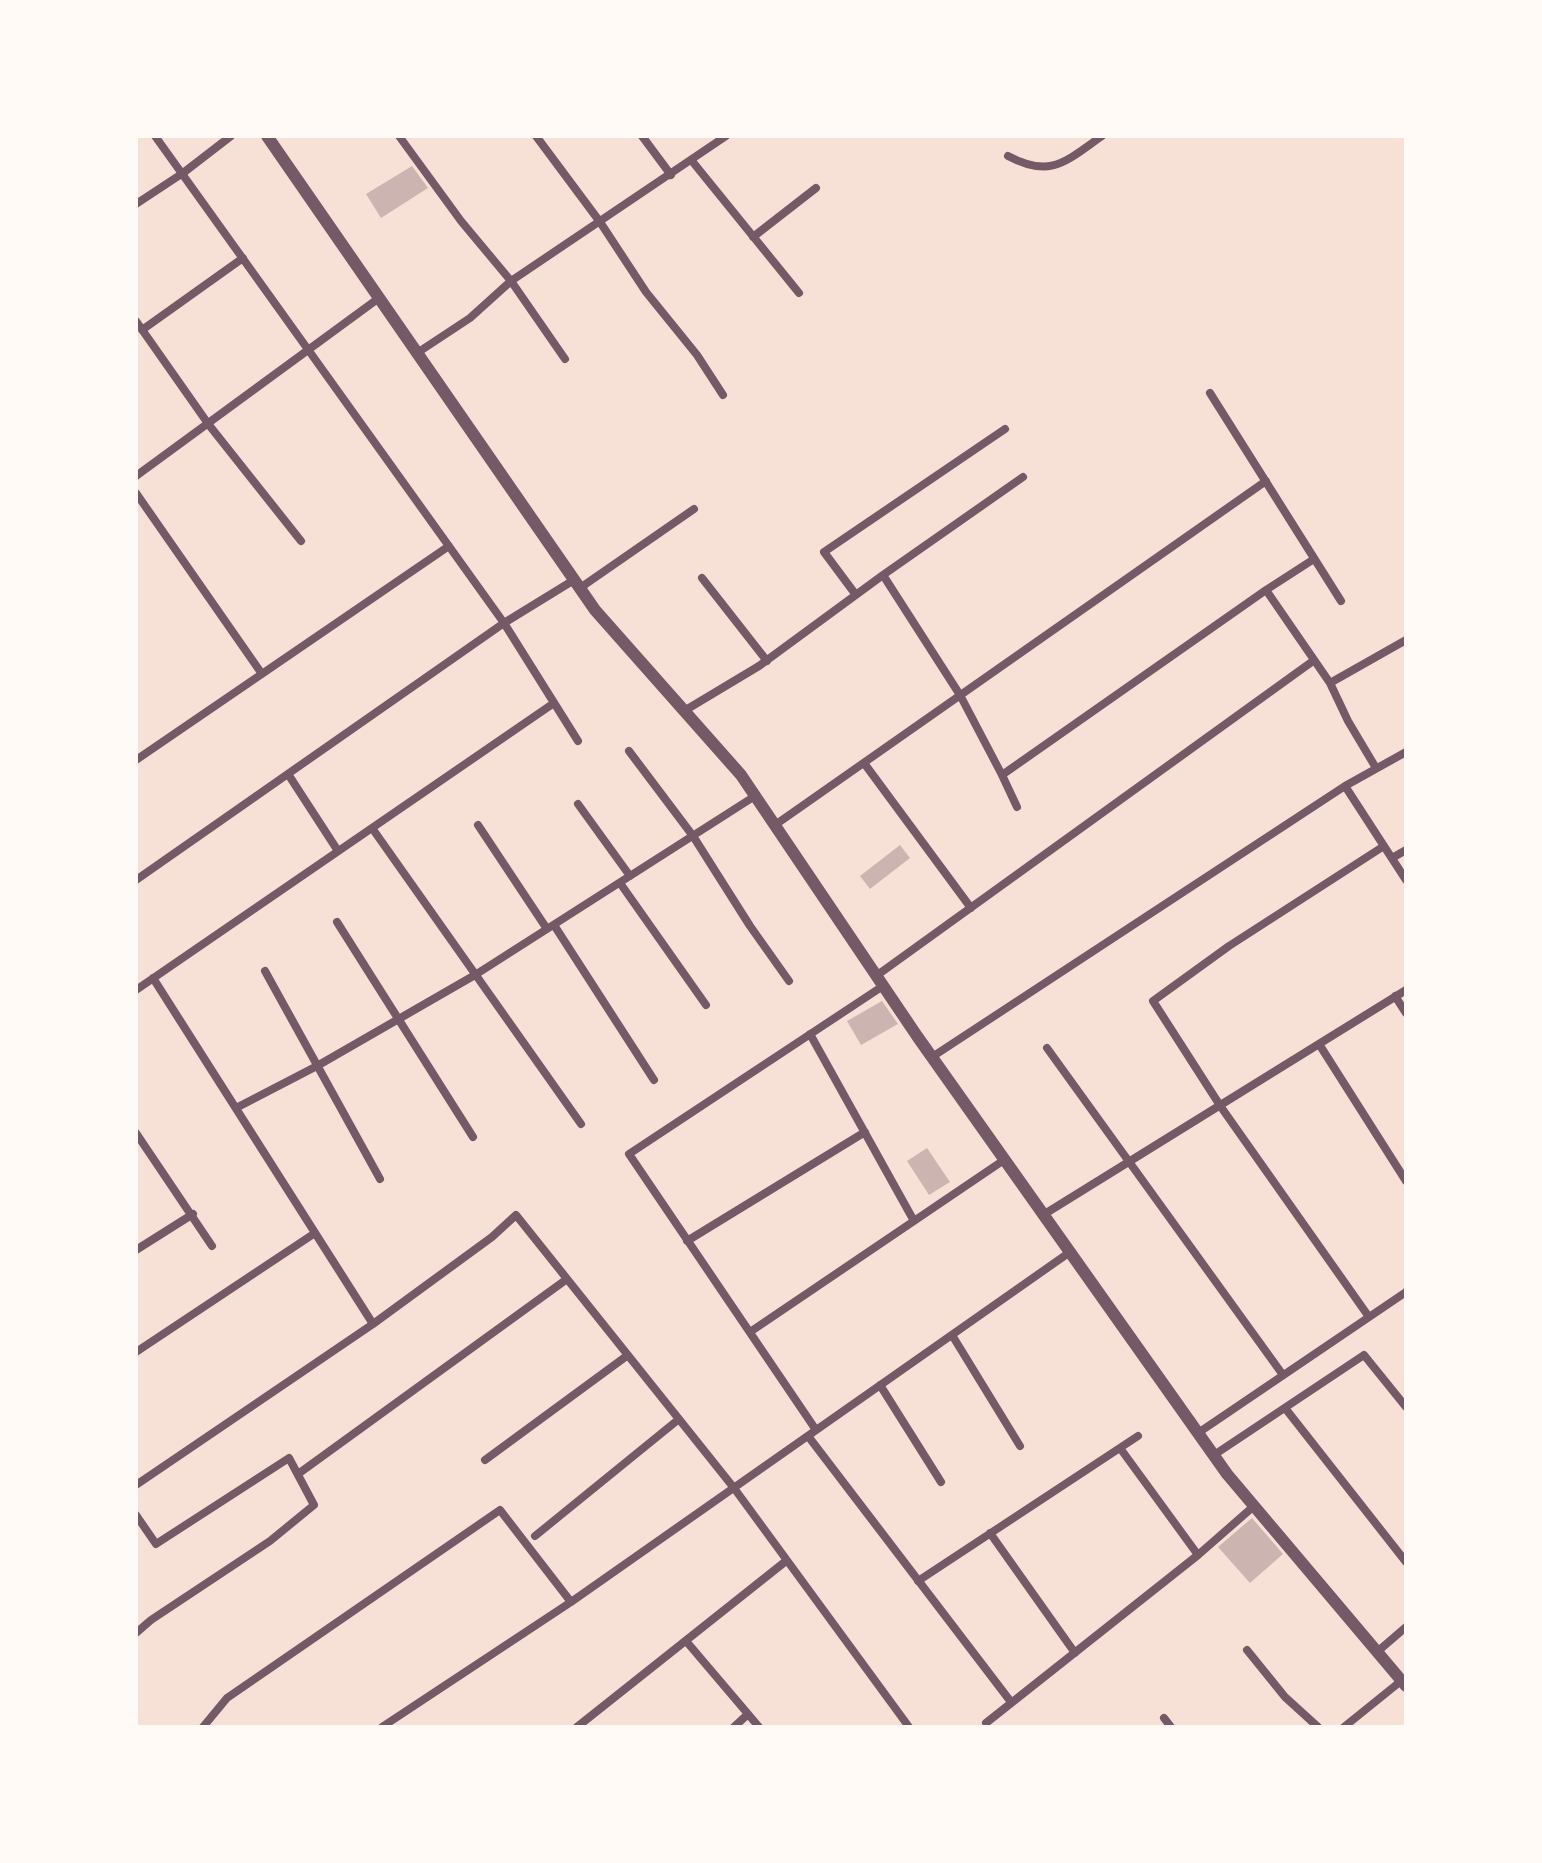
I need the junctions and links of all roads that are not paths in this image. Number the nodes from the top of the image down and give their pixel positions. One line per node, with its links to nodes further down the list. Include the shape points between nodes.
1 (155, 136): 11 (street)
2 (231, 136): 11 (street)
3 (267, 136): 20 (street)
4 (399, 136): 18 (street)
5 (536, 136): 15 (street)
6 (642, 136): 12 (street)
7 (726, 136): 10 (street)
8 (1102, 136): 9 (street, via 1060,165 1025,165)
9 (1008, 156)
10 (692, 161): 12 (street); 16 (street)
11 (183, 173): 14 (street); 17 (street)
12 (671, 175): 15 (street)
13 (816, 188): 16 (street)
14 (136, 204)
15 (600, 222): 18 (street); 27 (street)
16 (753, 237): 19 (street)
17 (243, 258): 22 (street); 23 (street)
18 (511, 281): 24 (street, via 470,318); 25 (street)
19 (799, 293)
20 (379, 298): 23 (street); 24 (street)
21 (136, 321): 22 (street)
22 (142, 330): 28 (street)
23 (308, 350): 28 (street); 36 (street)
24 (417, 353): 40 (street)
25 (565, 359)
26 (1210, 393): 32 (street)
27 (723, 395)
28 (209, 425): 30 (street); 35 (street)
29 (1005, 429): 42 (street, via 824,552)
30 (136, 476)
31 (1023, 477): 38 (street)
32 (1266, 481): 37 (street); 50 (street)
33 (136, 493): 48 (street)
34 (694, 509): 40 (street)
35 (301, 541)
36 (449, 546): 44 (street); 48 (street)
37 (1314, 559): 41 (street); 43 (street)
38 (883, 575): 42 (street); 50 (street)
39 (702, 578): 46 (street)
40 (577, 584): 44 (street); 52 (street)
41 (1266, 590): 47 (street); 60 (street)
42 (856, 595): 46 (street)
43 (1341, 601)
44 (504, 623): 51 (street); 59 (street)
45 (1406, 640): 49 (street)
46 (767, 661): 52 (street)
47 (1313, 661): 49 (street); 77 (street)
48 (262, 674): 56 (street)
49 (1330, 683): 58 (street)
50 (960, 695): 57 (street); 60 (street)
51 (554, 703): 53 (street); 67 (street)
52 (684, 711): 62 (street)
53 (578, 741)
54 (629, 751): 68 (street)
55 (1406, 752): 58 (street)
56 (136, 760)
57 (864, 763): 66 (street); 77 (street)
58 (1376, 768): 61 (street)
59 (288, 774): 71 (street); 74 (street)
60 (1002, 775): 64 (street)
61 (1345, 786): 69 (street); 94 (street)
62 (755, 796): 66 (street); 68 (street)
63 (578, 804): 73 (street)
64 (1017, 807)
65 (478, 825): 79 (street)
66 (775, 825): 84 (street)
67 (372, 828): 71 (street); 81 (street)
68 (693, 836): 73 (street); 83 (street)
69 (1384, 846): 72 (street); 97 (street, via 1153,1001)
70 (1406, 850): 72 (street)
71 (338, 851): 82 (street)
72 (1392, 858): 75 (street)
73 (630, 876): 76 (street)
74 (136, 880)
75 (1406, 880)
76 (620, 883): 79 (street); 88 (street)
77 (971, 908): 84 (street)
78 (337, 922): 90 (street)
79 (550, 927): 81 (street); 96 (street)
80 (265, 971): 95 (street)
81 (475, 975): 90 (street); 99 (street)
82 (153, 978): 85 (street); 98 (street)
83 (789, 981)
84 (880, 981): 91 (street); 94 (street)
85 (136, 990)
86 (1406, 990): 87 (street)
87 (1395, 996): 89 (street); 92 (street)
88 (706, 1005)
89 (1406, 1013)
90 (399, 1017): 95 (street); 102 (street)
91 (810, 1034): 100 (street); 111 (street, via 629,1154)
92 (1319, 1044): 97 (street); 106 (street)
93 (1047, 1048): 104 (street)
94 (932, 1057): 103 (street)
95 (317, 1066): 98 (street); 105 (street)
96 (654, 1080)
97 (1221, 1107): 104 (street); 117 (street)
98 (236, 1108): 110 (street)
99 (581, 1124)
100 (865, 1132): 109 (street); 111 (street)
101 (136, 1133): 107 (street)
102 (473, 1137)
103 (1004, 1160): 108 (street); 109 (street)
104 (1128, 1160): 108 (street); 123 (street)
105 (380, 1179)
106 (1406, 1181)
107 (193, 1214): 112 (street); 113 (street)
108 (1043, 1215): 114 (street)
109 (914, 1221): 119 (street)
110 (315, 1233): 118 (street); 121 (street)
111 (687, 1241): 119 (street)
112 (212, 1246)
113 (136, 1250)
114 (1070, 1252): 120 (street); 129 (street)
115 (567, 1279): 118 (street, via 516,1215); 122 (street); 135 (street)
116 (1406, 1292): 117 (street)
117 (1369, 1317): 123 (street)
118 (373, 1324): 137 (street)
119 (750, 1332): 128 (street)
120 (952, 1335): 124 (street); 131 (street)
121 (136, 1352)
122 (628, 1355): 127 (street); 134 (street)
123 (1283, 1375): 129 (street)
124 (880, 1385): 128 (street); 136 (street)
125 (1406, 1407): 126 (street, via 1364,1355)
126 (1285, 1408): 133 (street); 145 (street)
127 (679, 1419): 138 (street); 142 (street)
128 (812, 1433): 138 (street); 146 (street)
129 (1198, 1433): 133 (street)
130 (1138, 1436): 132 (street)
131 (1020, 1446)
132 (1120, 1448): 141 (street); 143 (street)
133 (1214, 1455): 139 (street)
134 (485, 1460)
135 (298, 1474): 140 (street, via 289,1458 156,1544); 149 (street, via 314,1505)
136 (941, 1482)
137 (136, 1485)
138 (734, 1488): 144 (street); 147 (street)
139 (1254, 1506): 143 (street); 152 (street)
140 (136, 1515)
141 (990, 1533): 146 (street); 153 (street)
142 (535, 1536)
143 (1198, 1555): 153 (street)
144 (786, 1561): 150 (street); 164 (street)
145 (1406, 1562)
146 (918, 1581): 155 (street)
147 (571, 1602): 159 (street, via 500,1510 227,1698); 160 (street)
148 (1406, 1627): 152 (street)
149 (136, 1633)
150 (686, 1641): 156 (street); 161 (street)
151 (1247, 1650): 166 (street)
152 (1377, 1652): 154 (street)
153 (1075, 1653): 155 (street)
154 (1404, 1684): 167 (street)
155 (1011, 1702): 158 (street)
156 (748, 1714): 162 (street); 163 (street)
157 (1164, 1718): 165 (street)
158 (986, 1723)
159 (203, 1727)
160 (382, 1727)
161 (577, 1727)
162 (734, 1727)
163 (759, 1727)
164 (909, 1727)
165 (1171, 1727)
166 (1318, 1727)
167 (1344, 1727)

